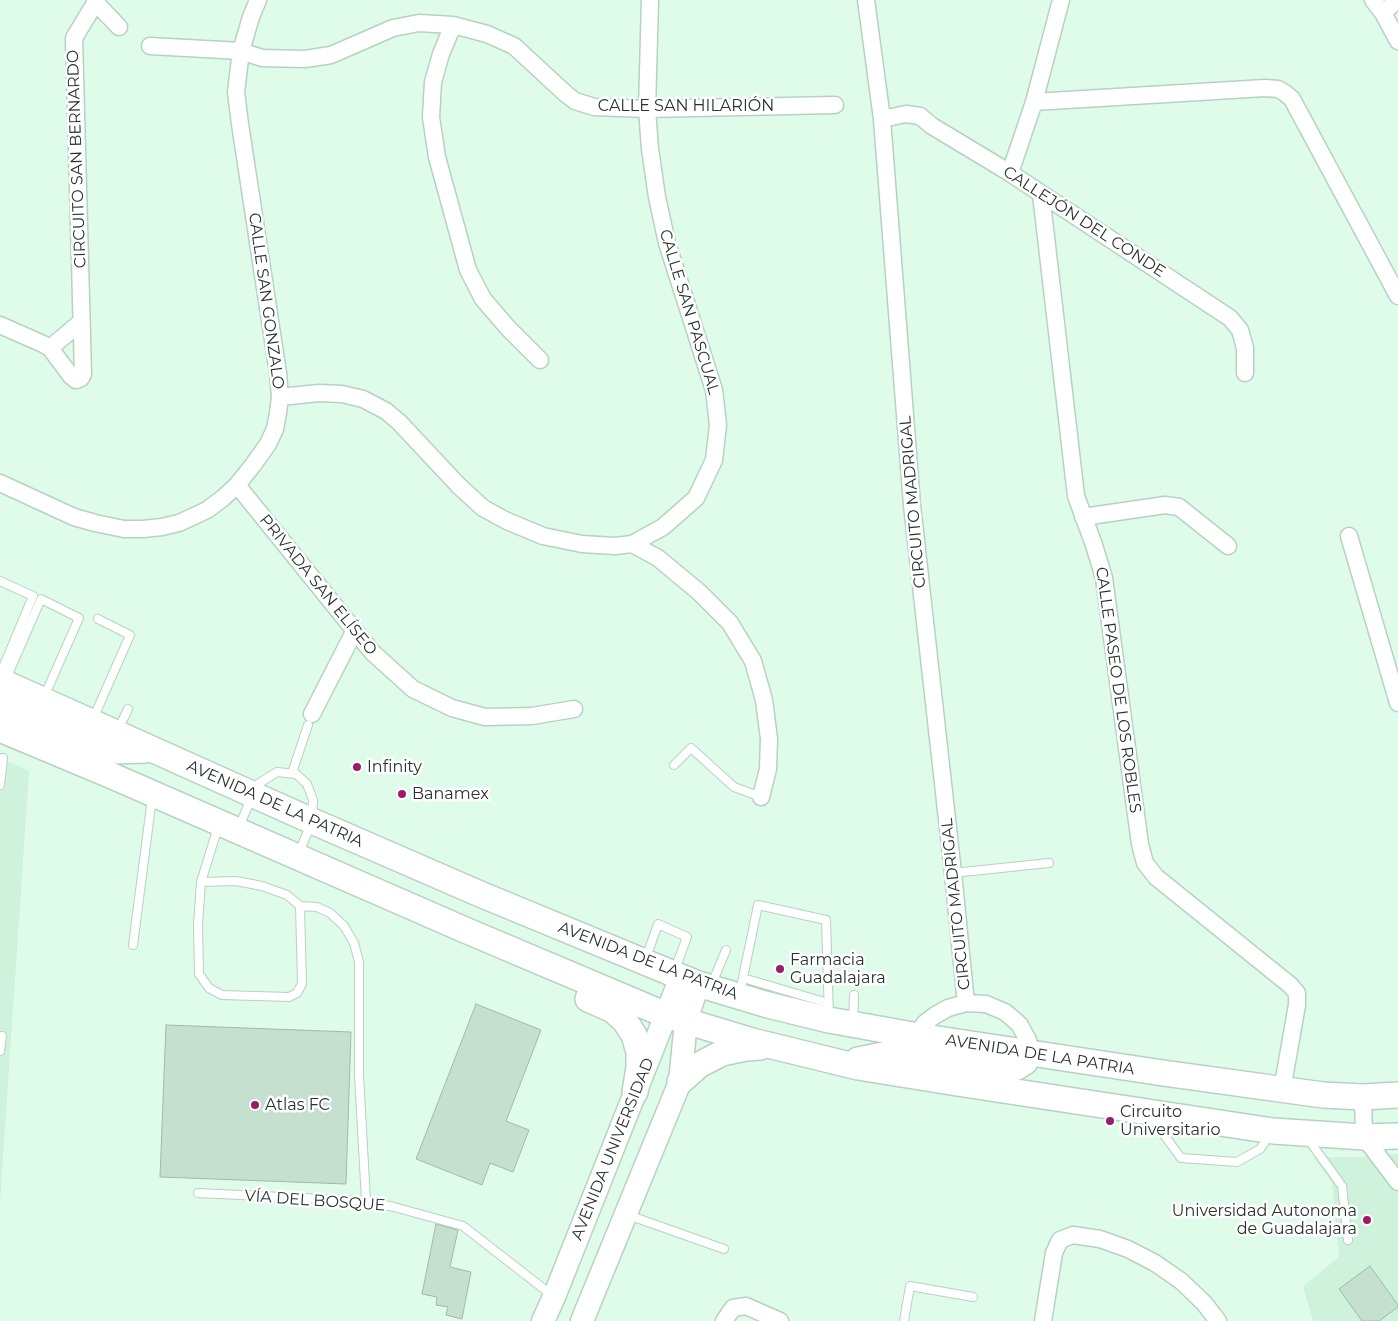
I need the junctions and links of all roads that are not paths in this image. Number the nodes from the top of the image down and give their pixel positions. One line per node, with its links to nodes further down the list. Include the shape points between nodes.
1 (258, 0): 13 (street, CALLE SAN GONZALO)
2 (650, 0): 16 (street, CALLE SAN PASCUAL)
3 (866, 0): 17 (street, CIRCUITO MADRIGAL)
4 (1061, 0): 14 (street)
5 (1373, 0): 8 (street)
6 (1397, 0): 8 (street)
7 (96, 1): 10 (street, CIRCUITO SAN BERNARDO); 21 (street, CIRCUITO SAN BERNARDO, via 74,38)
8 (1383, 13): 11 (street)
9 (453, 25): 13 (street, CALLE SAN HILARIÓN, via 419,24 393,28 331,55 305,59 262,58); 16 (street, CALLE SAN HILARIÓN, via 487,34 514,46 575,100 594,106); 24 (street, via 433,82 431,117 437,157 468,270 483,300)
10 (119, 27)
11 (1398, 41)
12 (150, 46): 13 (street, CALLE SAN HILARIÓN)
13 (240, 51): 26 (street, CALLE SAN GONZALO, via 236,92)
14 (1034, 102): 18 (street); 20 (street, via 1278,89 1292,99)
15 (834, 105): 16 (street, CALLE SAN HILARIÓN)
16 (647, 109): 31 (street, CALLE SAN PASCUAL, via 657,197 667,243 714,390 718,425 714,460 696,498 663,527)
17 (882, 119): 18 (street, CALLEJÓN DEL CONDE, via 906,114 920,116); 57 (street, CIRCUITO MADRIGAL, via 912,505)
18 (1010, 173): 19 (street, CALLEJÓN DEL CONDE)
19 (1041, 194): 25 (street, CALLEJÓN DEL CONDE, via 1230,318 1240,330 1245,348); 29 (street, CALLE PASEO DE LOS ROBLES, via 1076,496)
20 (1398, 296)
21 (82, 322): 23 (street); 23 (street, CIRCUITO SAN BERNARDO, via 81,378 76,380)
22 (0, 325): 23 (street, CIRCUITO SAN BERNARDO)
23 (50, 348)
24 (540, 360)
25 (1245, 373)
26 (280, 397): 28 (street, CALLE SAN GONZALO, via 275,429 268,444); 31 (street, CALLE SAN PASCUAL, via 319,393 363,399 386,411 459,486 484,508 507,521 543,536 582,544)
27 (0, 483): 28 (street, CALLE SAN GONZALO, via 74,517 124,529 180,523 207,510)
28 (237, 485): 35 (street, PRIVADA SAN ELÍSEO)
29 (1083, 517): 32 (street, via 1165,505 1179,507); 77 (street, CALLE PASEO DE LOS ROBLES, via 1104,578 1145,863 1156,877 1297,993)
30 (1349, 536): 38 (street)
31 (632, 544): 52 (street, via 658,558 699,592 730,623 753,661 764,700 769,739 768,769)
32 (1228, 546)
33 (0, 581): 36 (lane, via 33,596)
34 (98, 619): 42 (lane, via 130,636)
35 (354, 632): 40 (street, PRIVADA SAN ELÍSEO, via 413,690 452,708 485,717 532,716); 41 (street)
36 (1, 686): 37 (main road, AVENIDA DE LA PATRIA); 37 (lane, via 41,599 79,618); 45 (main road, via 112,751)
37 (42, 700): 42 (main road, AVENIDA DE LA PATRIA)
38 (1398, 703)
39 (128, 709): 44 (lane)
40 (574, 709)
41 (310, 719): 48 (lane)
42 (91, 723): 44 (main road, AVENIDA DE LA PATRIA)
43 (0, 729): 50 (main road)
44 (116, 734): 45 (main road, AVENIDA DE LA PATRIA)
45 (151, 750): 51 (main road, AVENIDA DE LA PATRIA)
46 (0, 758): 49 (lane, via 3,758)
47 (674, 765): 52 (lane, via 692,748 734,787)
48 (292, 774): 51 (lane, via 276,772 258,784); 53 (lane, via 307,784 313,800)
49 (0, 785)
50 (152, 794): 54 (main road); 60 (lane)
51 (253, 794): 53 (main road, AVENIDA DE LA PATRIA); 54 (lane)
52 (761, 797)
53 (312, 821): 55 (lane); 63 (main road, AVENIDA DE LA PATRIA)
54 (228, 826): 55 (main road); 58 (lane)
55 (297, 858): 62 (main road)
56 (1049, 863): 57 (lane)
57 (954, 873): 67 (street, CIRCUITO MADRIGAL)
58 (202, 882): 59 (lane, via 236,881 262,886 287,895); 59 (lane, via 198,925 199,974 209,988 222,995 289,997 298,993 302,984)
59 (300, 906): 88 (lane, via 317,907 330,913 344,926 354,943 359,962 359,1076)
60 (133, 945)
61 (726, 950): 64 (lane)
62 (528, 956): 69 (main road); 78 (main road, via 566,989 613,1010 625,1021 639,1052)
63 (644, 962): 64 (main road, AVENIDA DE LA PATRIA); 64 (lane, via 658,924 687,937)
64 (691, 980): 65 (main road, AVENIDA DE LA PATRIA); 69 (main road, AVENIDA UNIVERSIDAD)
65 (741, 987): 68 (main road, AVENIDA DE LA PATRIA); 68 (lane, via 758,905 826,920)
66 (854, 995): 68 (lane)
67 (966, 1002): 71 (street, CIRCUITO MADRIGAL, via 934,1016 925,1023); 74 (street, CIRCUITO MADRIGAL, via 986,1004 1005,1012 1019,1024 1028,1040)
68 (837, 1015): 71 (main road, AVENIDA DE LA PATRIA)
69 (676, 1018): 73 (main road); 76 (main road, AVENIDA UNIVERSIDAD); 78 (main road, AVENIDA UNIVERSIDAD)
70 (2, 1036): 72 (lane)
71 (918, 1036): 74 (main road, AVENIDA DE LA PATRIA)
72 (0, 1051)
73 (794, 1051): 75 (main road); 76 (main road, via 758,1047 734,1050 710,1058)
74 (1029, 1053): 75 (main road, via 1025,1062 1013,1068 895,1054 870,1056); 77 (main road, AVENIDA DE LA PATRIA)
75 (847, 1064): 81 (main road)
76 (680, 1082): 89 (main road, AVENIDA UNIVERSIDAD)
77 (1282, 1090): 80 (main road, AVENIDA DE LA PATRIA)
78 (635, 1092): 90 (main road, AVENIDA UNIVERSIDAD)
79 (1398, 1095): 80 (main road, AVENIDA DE LA PATRIA)
80 (1363, 1097): 85 (street)
81 (1157, 1114): 82 (main road); 82 (lane, via 1162,1132 1181,1158 1237,1162 1260,1149)
82 (1273, 1131): 83 (main road)
83 (1304, 1133): 85 (main road); 91 (lane, via 1342,1186)
84 (1398, 1136): 85 (main road)
85 (1364, 1137): 86 (street)
86 (1398, 1182)
87 (198, 1193): 88 (lane, VÍA DEL BOSQUE)
88 (366, 1201): 94 (lane, VÍA DEL BOSQUE, via 462,1226)
89 (626, 1214): 92 (lane); 98 (main road, AVENIDA UNIVERSIDAD)
90 (577, 1240): 94 (main road, AVENIDA UNIVERSIDAD); 97 (main road, via 591,1249 595,1264)
91 (1348, 1240)
92 (724, 1249)
93 (973, 1296): 100 (lane, via 910,1286)
94 (554, 1297): 96 (main road, AVENIDA UNIVERSIDAD)
95 (725, 1320): 99 (street, via 733,1308 746,1306)
96 (543, 1321)
97 (574, 1321)
98 (582, 1321)
99 (780, 1321)
100 (904, 1321)
101 (1043, 1321): 102 (street, via 1054,1253 1060,1240 1073,1235 1100,1239 1155,1263 1181,1280)
102 (1218, 1321)

